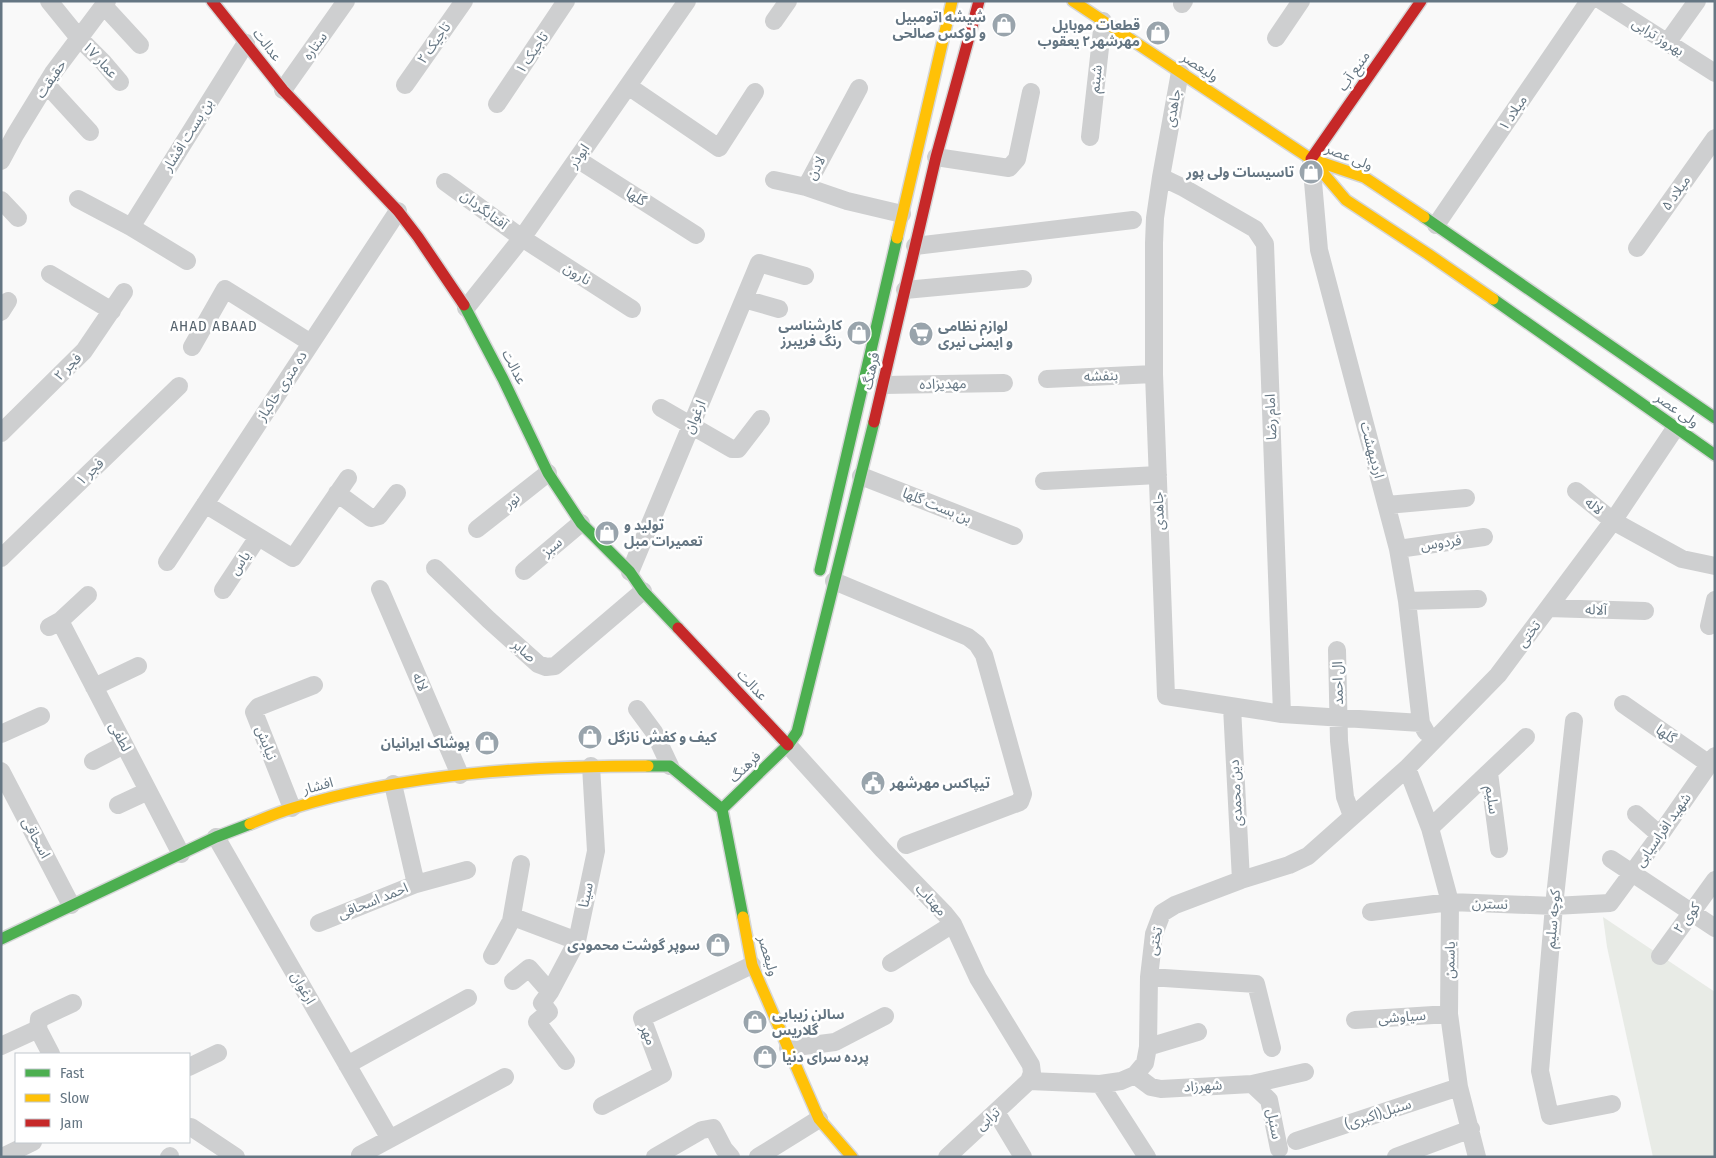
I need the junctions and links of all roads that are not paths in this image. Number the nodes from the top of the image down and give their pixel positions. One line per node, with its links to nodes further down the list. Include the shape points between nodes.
1 (49, 1): 19 (street, عمار ۱۷)
2 (212, 1): 21 (street, عدالت)
3 (346, 1): 31 (street, ستاره)
4 (464, 1): 28 (street, تاجیک ۲)
5 (566, 1): 34 (street, تاجیک ۱)
6 (687, 1): 29 (street, ابوذر)
7 (788, 1): 17 (street)
8 (952, 1): 49 (street, فرهنگ)
9 (979, 1): 38 (street, فرهنگ)
10 (1073, 1): 18 (street, ولیعصر)
11 (1301, 1): 20 (street)
12 (1421, 1): 39 (street, منبع آب)
13 (1590, 1): 52 (street, میلاد ۱)
14 (1602, 1): 22 (street, بهروز ترابی)
15 (1697, 1): 22 (street)
16 (106, 4): 19 (street, حقیقت); 23 (street)
17 (774, 20)
18 (1103, 21): 24 (street, ولیعصر); 36 (street, شبنم)
19 (79, 38): 26 (street, عمار ۱۷); 27 (street, حقیقت)
20 (1276, 38)
21 (246, 42): 31 (street, عدالت); 53 (street, بن بست افشار)
22 (1667, 43): 25 (street, بهروز ترابی)
23 (140, 45)
24 (1180, 72): 39 (street, ولیعصر); 42 (street, جاهدی)
25 (1715, 73)
26 (120, 82)
27 (46, 84): 35 (street); 41 (street, حقیقت)
28 (405, 86)
29 (628, 86): 32 (street, via 719,148); 40 (street, ابوذر)
30 (859, 88): 45 (street, لادن)
31 (283, 90): 48 (street, عدالت)
32 (755, 92)
33 (1031, 92): 38 (street, via 1017,159 1009,168)
34 (497, 104)
35 (90, 132)
36 (1090, 137)
37 (1715, 138): 57 (street, میلاد ۵)
38 (936, 157): 56 (street, فرهنگ)
39 (1311, 159): 52 (street, ولی عصر, via 1364,177); 80 (street, ولی عصر, via 1346,200); 93 (street, اردیبهشت, via 1319,250)
40 (577, 160): 54 (street, گلها); 55 (street, ابوذر)
41 (1, 161)
42 (1161, 177): 71 (street, جاهدی, via 1154,243); 126 (street, امام رضا, via 1255,229 1264,244)
43 (774, 180): 45 (street)
44 (445, 182): 55 (street, آفتابگردان)
45 (806, 187): 49 (street, لادن, via 847,202)
46 (78, 199): 53 (street)
47 (1, 200): 50 (street)
48 (398, 211): 65 (street, عدالت); 69 (street, ده متری خاکباز)
49 (902, 214): 108 (street, فرهنگ)
50 (18, 218)
51 (1133, 220): 56 (street)
52 (1436, 225): 77 (street, ولی عصر)
53 (131, 226): 58 (street)
54 (696, 235)
55 (522, 238): 65 (street, ابوذر); 66 (street, نارون)
56 (915, 246): 62 (street, فرهنگ)
57 (1637, 248)
58 (186, 261)
59 (50, 274): 68 (street)
60 (805, 276): 64 (street, ارغوان, via 759,263)
61 (1023, 279): 62 (street)
62 (905, 290): 74 (street, فرهنگ)
63 (124, 292): 68 (street, فجر ۲)
64 (744, 299): 67 (street); 79 (street, ارغوان)
65 (466, 308): 83 (street, عدالت)
66 (632, 309)
67 (779, 309)
68 (112, 311): 81 (street, فجر ۲, via 84,351)
69 (311, 343): 70 (street, via 225,288); 92 (street, ده متری خاکباز)
70 (192, 347)
71 (1154, 374): 72 (street, بنفشه); 85 (street, جاهدی)
72 (1047, 378)
73 (1004, 383): 74 (street, مهدیزاده)
74 (883, 385): 84 (street, فرهنگ)
75 (179, 386): 101 (street, فجر ۱)
76 (661, 408): 79 (street)
77 (1715, 418)
78 (761, 419): 79 (street, via 738,449 727,447)
79 (692, 425): 106 (street, ارغوان)
80 (1676, 427): 82 (street, ولی عصر); 94 (street, تختی)
81 (1, 432)
82 (1715, 455)
83 (548, 473): 95 (street, عدالت); 96 (street, نور)
84 (861, 476): 97 (street, بن بست گلها); 107 (street, فرهنگ)
85 (1158, 476): 87 (street); 124 (street, جاهدی, via 1166,696)
86 (348, 478): 89 (street)
87 (1044, 481)
88 (1576, 491): 94 (street, لاله)
89 (337, 493): 90 (street, via 372,518 379,516); 98 (street, via 293,558)
90 (397, 493)
91 (1466, 498): 93 (street)
92 (205, 504): 98 (street); 102 (street, ده متری خاکباز)
93 (1387, 505): 100 (street, اردیبهشت)
94 (1612, 521): 103 (street, لاله, via 1682,560); 116 (street, تختی)
95 (581, 523): 105 (street, سبز); 106 (street, عدالت)
96 (477, 529)
97 (1014, 536)
98 (258, 537): 110 (street, یاس)
99 (1484, 537): 100 (street, فردوس)
100 (1398, 549): 115 (street, اردیبهشت)
101 (1, 558)
102 (167, 562)
103 (1715, 566)
104 (435, 568): 111 (street, صابر, via 538,664 546,667 555,666)
105 (524, 571)
106 (630, 572): 111 (street, عدالت)
107 (834, 581): 136 (street, فرهنگ, via 797,732); 155 (street, via 968,637 977,644 984,655 1023,794 1020,802)
108 (817, 584)
109 (380, 589): 144 (street, لاله)
110 (222, 590)
111 (643, 591): 136 (street, عدالت)
112 (88, 595): 122 (street, لطفی, via 54,624)
113 (1478, 599): 115 (street)
114 (1715, 600): 118 (street)
115 (1407, 601): 130 (street, اردیبهشت)
116 (1548, 608): 117 (street, آلاله); 134 (street, تختی, via 1498,675)
117 (1645, 611)
118 (1709, 626)
119 (1337, 650): 128 (street, ال احمد)
120 (138, 666): 122 (street)
121 (314, 685): 148 (street, نیایش, via 258,707 254,712)
122 (94, 687): 135 (street, لطفی)
123 (1624, 704): 137 (street, گلها)
124 (1232, 707): 126 (street, جاهدی); 162 (street, دین محمدی)
125 (637, 709): 140 (street, via 654,732)
126 (1282, 714): 128 (street, جاهدی)
127 (41, 716): 132 (street)
128 (1339, 717): 130 (street, جاهدی); 151 (street, via 1345,797)
129 (1574, 721): 168 (street, کوچه سلیم)
130 (1421, 723): 134 (street, اردیبهشت)
131 (784, 726): 136 (street)
132 (1, 734)
133 (1526, 737): 143 (street, سلیم)
134 (1431, 742): 141 (street, تختی)
135 (124, 745): 138 (street); 146 (street, لطفی)
136 (788, 745): 149 (street, فرهنگ); 173 (street, مهتاب)
137 (1712, 760): 153 (street, شهید افراسیابی)
138 (93, 761)
139 (591, 766): 140 (street, افشار); 144 (street, افشار); 176 (street, سینا, via 596,851)
140 (670, 766): 149 (street)
141 (1407, 768): 151 (street, تختی); 152 (street, یاسمن)
142 (1, 771): 167 (street, اسحاقی)
143 (1488, 773): 152 (street); 156 (street, سلیم)
144 (460, 775): 145 (street, افشار)
145 (393, 784): 148 (street, افشار); 164 (street, احمد اسحاقی)
146 (148, 791): 147 (street); 157 (street, لطفی)
147 (118, 805)
148 (292, 808): 154 (street, افشار)
149 (722, 809): 180 (street, ولیعصر)
150 (1636, 814): 153 (street)
151 (1352, 816): 162 (street, تختی, via 1308,856)
152 (1430, 828): 165 (street, یاسمن)
153 (1660, 835): 161 (street, شهید افراسیابی)
154 (216, 837): 157 (street, افشار); 198 (street, ارغوان)
155 (906, 845)
156 (1499, 849)
157 (181, 854): 167 (street, افشار)
158 (1611, 859): 161 (street)
159 (521, 864): 171 (street)
160 (467, 870): 164 (street)
161 (1633, 874): 166 (street, شهید افراسیابی); 170 (street)
162 (1241, 880): 181 (street, تختی, via 1175,904 1162,913 1154,934)
163 (1715, 880): 170 (street, کوی ۲)
164 (416, 884): 172 (street, احمد اسحاقی)
165 (1450, 902): 168 (street, نسترن); 169 (street, نسترن); 186 (street, یاسمن)
166 (1610, 903): 168 (street, نسترن)
167 (71, 905): 175 (street, افشار)
168 (1554, 906): 207 (street, کوچه سلیم, via 1540,1070 1550,1116)
169 (1371, 912)
170 (1692, 912): 174 (street); 178 (street, کوی ۲)
171 (512, 921): 176 (street, via 520,919); 177 (street)
172 (319, 923)
173 (953, 924): 179 (street); 203 (street, مهتاب, via 978,978 1028,1057 1032,1073)
174 (1715, 928)
175 (2, 937)
176 (577, 941): 183 (street, سینا)
177 (492, 956)
178 (1660, 956)
179 (891, 963)
180 (752, 965): 193 (street, ولیعصر); 208 (street, مهر, via 642,1018 663,1074)
181 (1149, 977): 192 (street, تختی); 194 (street, via 1256,984)
182 (513, 982): 183 (street, via 529,968)
183 (550, 992): 197 (street, سینا, via 542,1003 549,1012 537,1022)
184 (468, 998): 198 (street)
185 (73, 1003): 189 (street, via 39,1019)
186 (1449, 1014): 188 (street, سیاوشی); 206 (street, یاسمن)
187 (885, 1016): 193 (street, via 835,1042)
188 (1355, 1020)
189 (38, 1029): 191 (street); 195 (street)
190 (1198, 1032): 192 (street)
191 (1, 1046)
192 (1148, 1047): 201 (street, تختی, via 1145,1063)
193 (788, 1048): 210 (street, ولیعصر)
194 (1272, 1048)
195 (50, 1053)
196 (218, 1053): 199 (street)
197 (566, 1061)
198 (347, 1065): 213 (street, ارغوان)
199 (190, 1067)
200 (1305, 1072): 205 (street, شهرزاد)
201 (1135, 1075): 204 (street); 205 (street, شهرزاد, via 1151,1087 1161,1088)
202 (505, 1077): 213 (street)
203 (1029, 1081): 204 (street); 209 (street, ترابی)
204 (1100, 1084): 226 (street)
205 (1252, 1084): 216 (street, سنبل, via 1269,1100)
206 (1459, 1088): 212 (street, یاسمن); 214 (street, سنبل(اکبری))
207 (1612, 1104)
208 (602, 1106)
209 (996, 1112): 224 (street, ترابی); 225 (street)
210 (819, 1119): 222 (street); 223 (street, ولیعصر)
211 (191, 1127): 219 (street)
212 (1470, 1129): 227 (street); 228 (street, یاسمن)
213 (390, 1139): 217 (street)
214 (1296, 1141)
215 (32, 1143): 218 (street)
216 (1279, 1149)
217 (360, 1154)
218 (2, 1157)
219 (236, 1157)
220 (654, 1157): 221 (street, via 702,1130 713,1128)
221 (731, 1157)
222 (758, 1157)
223 (852, 1157)
224 (947, 1157)
225 (1023, 1157)
226 (1147, 1157)
227 (1396, 1157)
228 (1477, 1157)

